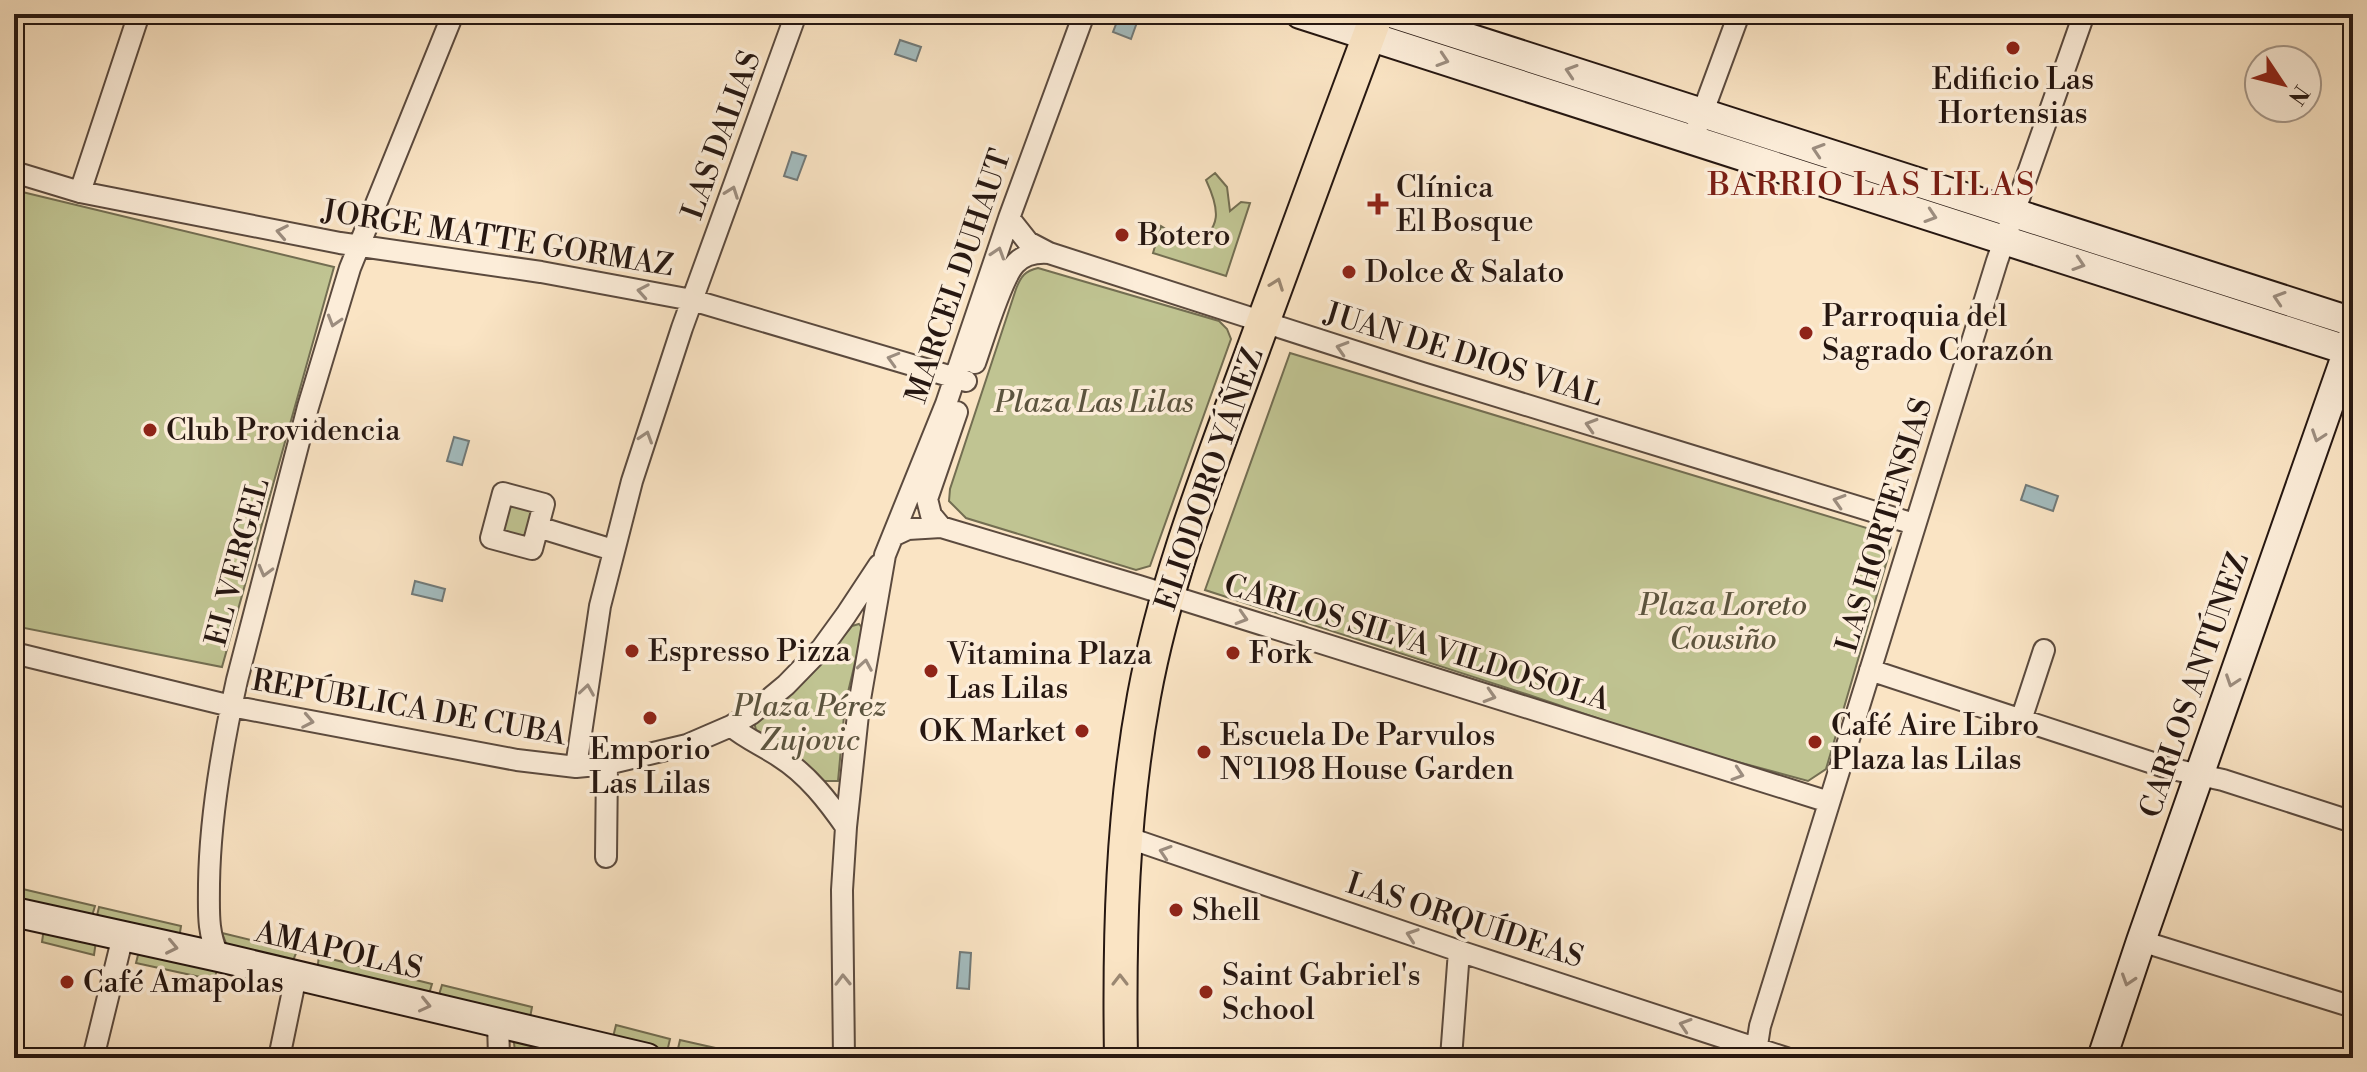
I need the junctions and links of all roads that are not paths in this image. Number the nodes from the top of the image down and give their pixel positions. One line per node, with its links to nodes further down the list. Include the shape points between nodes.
1 (139, 14): 13 (street)
2 (453, 14): 17 (street, EL VERGEL)
3 (796, 14): 19 (street, LAS DALIAS, one-way to 3)
4 (1084, 14): 15 (street, MARCEL DUHAUT)
5 (1300, 14): 9 (street)
6 (1394, 14): 10 (street, one-way to 6)
7 (1739, 14): 10 (street)
8 (2084, 14): 14 (street, LAS HORTENSIAS)
9 (1373, 25): 11 (street, one-way to 11); 21 (main road, ELIODORO YÁÑEZ, one-way to 9)
10 (1703, 113): 11 (street); 14 (street, one-way to 10)
11 (1693, 140): 16 (street, one-way to 16)
12 (14, 172): 13 (street, JORGE MATTE GORMAZ)
13 (80, 192): 17 (street, JORGE MATTE GORMAZ, one-way to 13)
14 (2013, 213): 16 (street, LAS HORTENSIAS); 20 (street, one-way to 14)
15 (1009, 218): 18 (street, JUAN DE DIOS VIAL, via 1028,242); 23 (street, MARCEL DUHAUT, one-way to 15)
16 (2005, 240): 22 (street, one-way to 22); 24 (street, LAS HORTENSIAS)
17 (359, 247): 19 (street, JORGE MATTE GORMAZ, one-way to 17); 33 (street, EL VERGEL, one-way to 33, via 308,407)
18 (1049, 253): 21 (street, JUAN DE DIOS VIAL); 23 (street, via 1030,254 1014,265)
19 (692, 300): 23 (street, JORGE MATTE GORMAZ, one-way to 19); 28 (street, LAS DALIAS, one-way to 19)
20 (2353, 322)
21 (1263, 323): 24 (street, JUAN DE DIOS VIAL, one-way to 21); 29 (main road, ELIODORO YÁÑEZ, via 1196,502)
22 (2351, 346): 38 (street, CARLOS ANTÚNEZ, one-way to 38)
23 (962, 380): 26 (street, via 927,499); 27 (street, MARCEL DUHAUT)
24 (1914, 524): 32 (street, LAS HORTENSIAS)
25 (538, 527): 28 (street)
26 (941, 527): 27 (street, CARLOS SILVA VILDOSOLA, via 908,529); 29 (street, CARLOS SILVA VILDOSOLA)
27 (889, 546): 35 (street, MARCEL DUHAUT, via 822,648 786,685); 41 (street, MARCEL DUHAUT, one-way to 27, via 859,705)
28 (613, 550): 37 (street, LAS DALIAS, one-way to 28)
29 (1168, 595): 39 (street, CARLOS SILVA VILDOSOLA, one-way to 39); 42 (main road, ELIODORO YÁÑEZ, via 1142,706)
30 (2044, 650): 34 (street)
31 (14, 653): 33 (street, REPÚBLICA DE CUBA)
32 (1870, 670): 34 (street); 39 (street, LAS HORTENSIAS)
33 (231, 706): 37 (street, REPÚBLICA DE CUBA, one-way to 37); 48 (street, EL VERGEL, via 210,843 209,926)
34 (2021, 720): 38 (street)
35 (731, 726): 36 (street, REPÚBLICA DE CUBA, via 687,745); 41 (street, via 791,764)
36 (607, 764): 37 (street, REPÚBLICA DE CUBA); 43 (street)
37 (576, 767)
38 (2199, 775): 40 (street); 46 (street, CARLOS ANTÚNEZ)
39 (1829, 802): 52 (street, LAS HORTENSIAS)
40 (2353, 822)
41 (846, 827): 57 (street, MARCEL DUHAUT, one-way to 41)
42 (1126, 837): 47 (street, LAS ORQUÍDEAS, one-way to 42); 58 (main road, ELIODORO YÁÑEZ, one-way to 42)
43 (606, 857)
44 (14, 912): 45 (street, AMAPOLAS)
45 (123, 936): 48 (street, AMAPOLAS, one-way to 48); 53 (street)
46 (2141, 941): 50 (street); 61 (street, CARLOS ANTÚNEZ, one-way to 61)
47 (1459, 951): 52 (street, LAS ORQUÍDEAS, one-way to 47); 59 (street)
48 (219, 957): 49 (street, AMAPOLAS)
49 (296, 976): 51 (street, AMAPOLAS, one-way to 51); 54 (street)
50 (2353, 1007)
51 (498, 1022): 55 (street); 56 (street, AMAPOLAS)
52 (1756, 1053): 60 (street, LAS ORQUÍDEAS)
53 (93, 1058)
54 (279, 1058)
55 (499, 1058)
56 (647, 1058)
57 (844, 1058)
58 (1121, 1058)
59 (1451, 1058)
60 (1786, 1058)
61 (2102, 1058)

